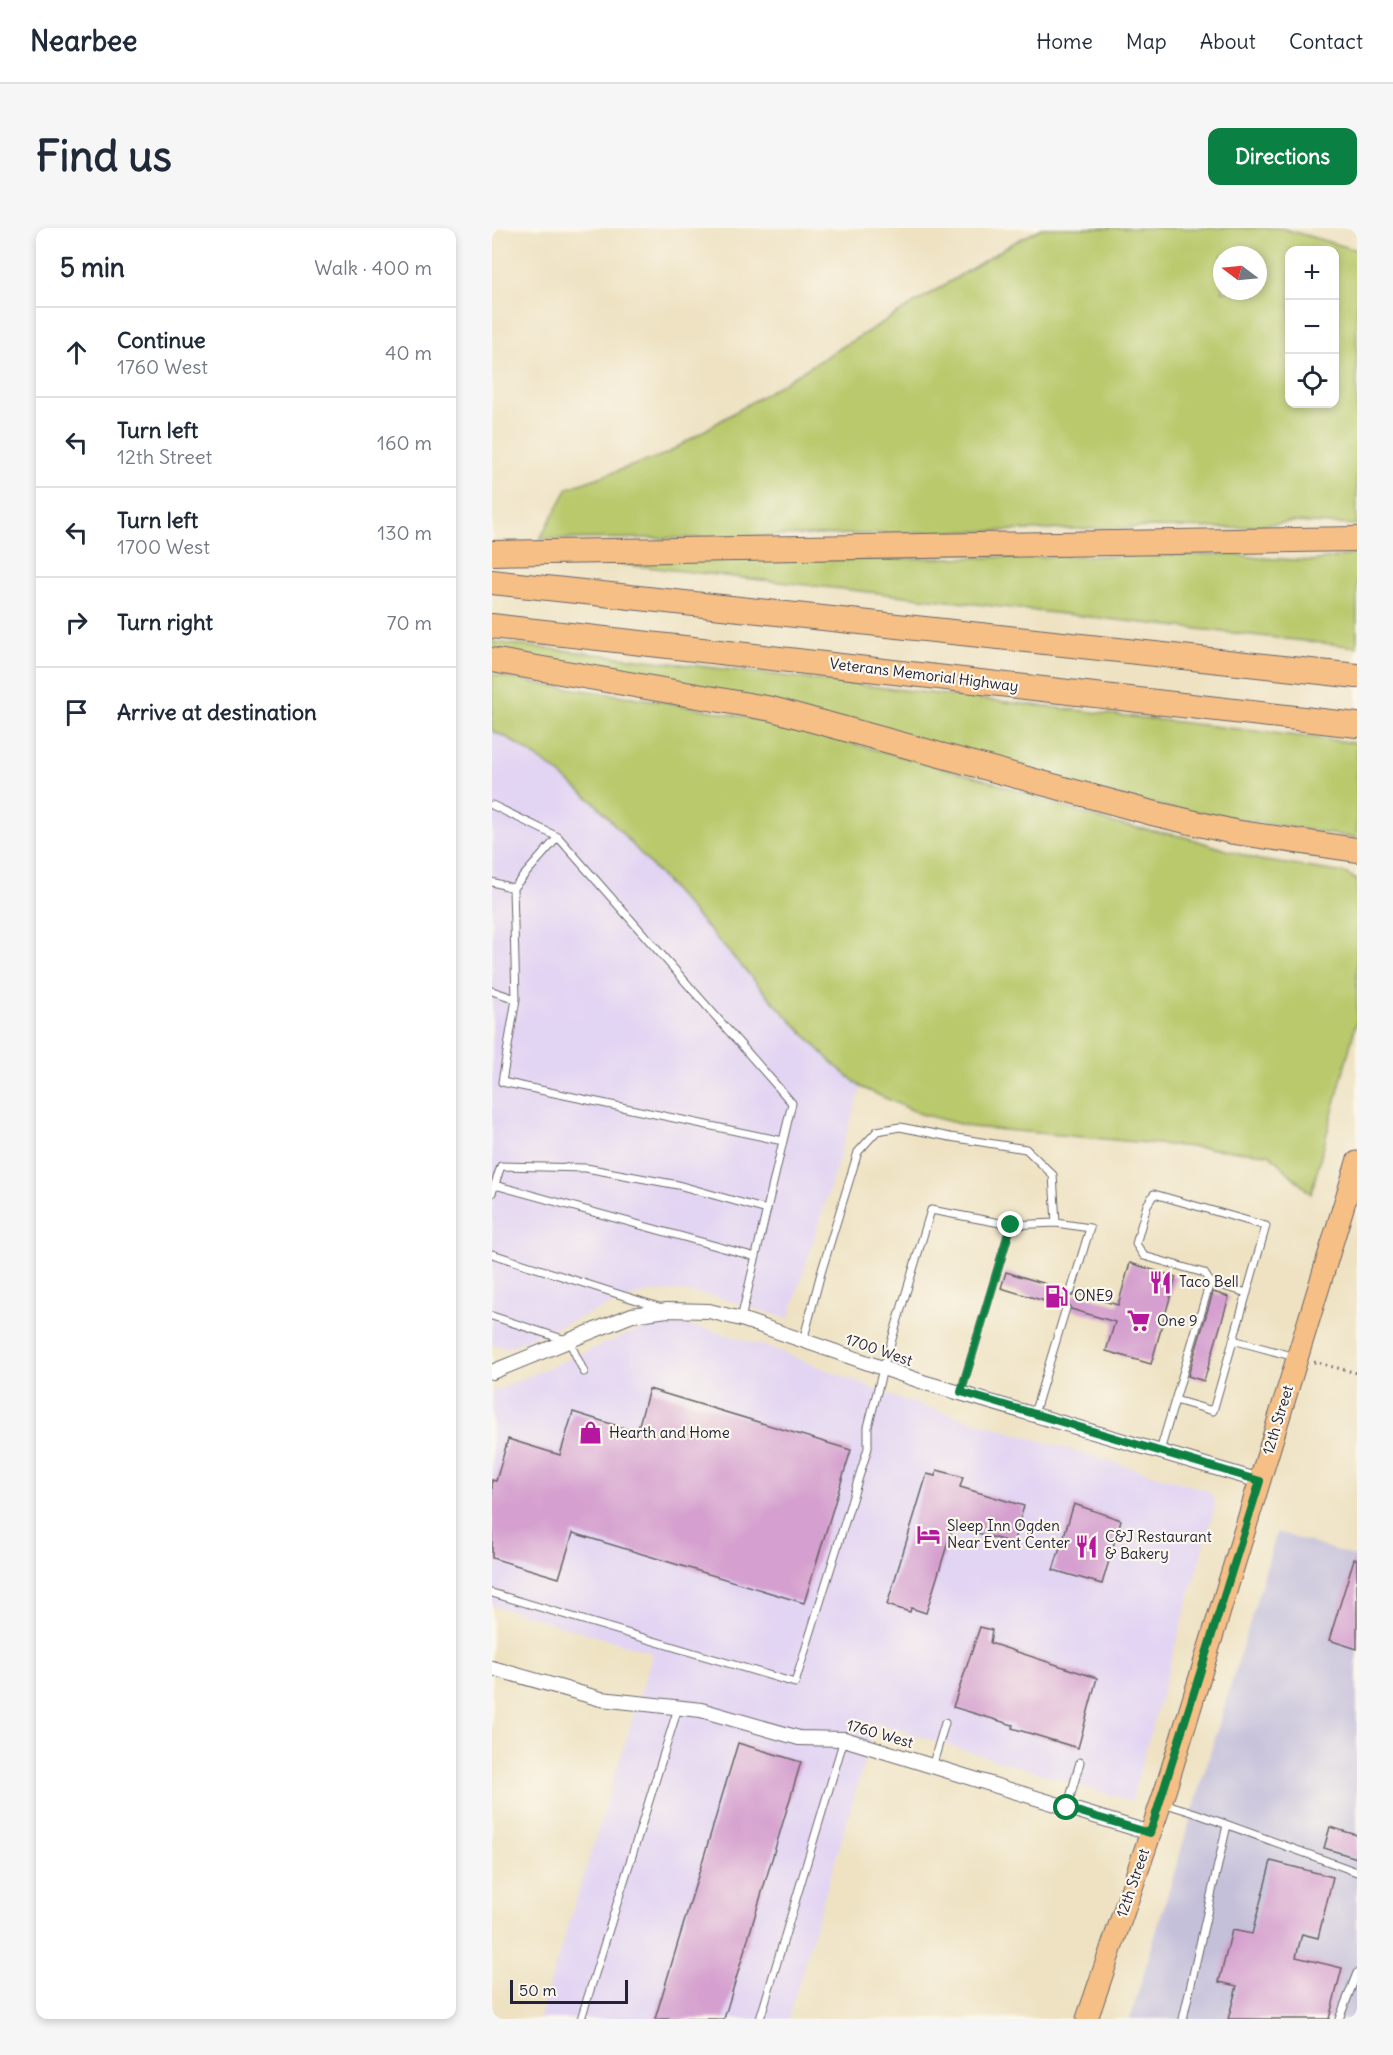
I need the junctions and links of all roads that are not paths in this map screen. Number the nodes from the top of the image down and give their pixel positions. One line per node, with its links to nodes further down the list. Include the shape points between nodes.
1 (1357, 539): 2 (highway)
2 (492, 553)
3 (492, 582): 6 (highway)
4 (492, 626): 7 (highway, Veterans Memorial Highway)
5 (492, 660): 9 (highway, via 772,709)
6 (1357, 676)
7 (1357, 725)
8 (492, 804): 10 (lane)
9 (1234, 832): 11 (highway); 12 (highway, via 1281,852)
10 (558, 837): 14 (lane); 19 (lane, via 792,1103)
11 (1357, 850)
12 (1357, 867)
13 (492, 882): 14 (lane)
14 (513, 888): 16 (lane)
15 (492, 991): 16 (lane)
16 (516, 999): 18 (lane)
17 (492, 1080): 18 (lane)
18 (502, 1082): 19 (lane)
19 (783, 1141): 23 (lane)
20 (1357, 1162): 38 (main road, 12th Street)
21 (495, 1185): 22 (lane); 23 (lane, via 501,1166 586,1168 678,1185); 27 (lane)
22 (492, 1193)
23 (767, 1210): 27 (lane)
24 (1056, 1223): 25 (lane); 29 (lane, via 1090,1228); 37 (lane, via 1053,1175 1026,1149 900,1127 877,1131 858,1152)
25 (1011, 1225): 39 (lane, via 932,1210); 42 (lane)
26 (492, 1254): 32 (lane)
27 (756, 1257): 34 (lane)
28 (1210, 1282): 30 (lane); 30 (lane, via 1204,1273 1144,1256 1136,1244 1154,1194 1266,1226); 43 (lane)
29 (1071, 1291)
30 (1247, 1293): 35 (lane)
31 (1066, 1308): 44 (lane)
32 (667, 1310): 34 (street, 1700 West, via 709,1311); 36 (street, 1700 West, via 633,1315)
33 (492, 1316): 36 (lane)
34 (741, 1319): 37 (street, 1700 West)
35 (1233, 1340): 38 (lane); 43 (lane, via 1213,1411)
36 (569, 1341): 40 (street, 1700 West); 41 (lane)
37 (802, 1341): 39 (street, 1700 West)
38 (1297, 1357): 46 (main road, 12th Street)
39 (883, 1369): 42 (street, 1700 West); 47 (lane, via 868,1427 868,1448 795,1683)
40 (492, 1372)
41 (584, 1372)
42 (961, 1392): 44 (street, 1700 West)
43 (1175, 1400): 45 (lane)
44 (1034, 1414): 45 (street, 1700 West)
45 (1160, 1451): 46 (street, 1700 West)
46 (1260, 1481): 54 (main road, 12th Street)
47 (492, 1593)
48 (492, 1668): 49 (street, 1760 West, via 601,1700)
49 (678, 1708): 51 (street, 1760 West, via 701,1710 799,1738); 60 (lane)
50 (945, 1723): 53 (lane)
51 (844, 1739): 53 (street, 1760 West); 61 (lane)
52 (1080, 1762): 55 (lane)
53 (932, 1767): 55 (street, 1760 West)
54 (1161, 1802): 56 (lane); 57 (main road, 12th Street)
55 (1067, 1808): 57 (street, 1760 West)
56 (1227, 1825): 58 (lane); 63 (lane)
57 (1150, 1833): 62 (main road, 12th Street)
58 (1357, 1872)
59 (1357, 1973): 64 (lane)
60 (581, 2019)
61 (759, 2019)
62 (1088, 2019)
63 (1183, 2019)
64 (1339, 2019)

